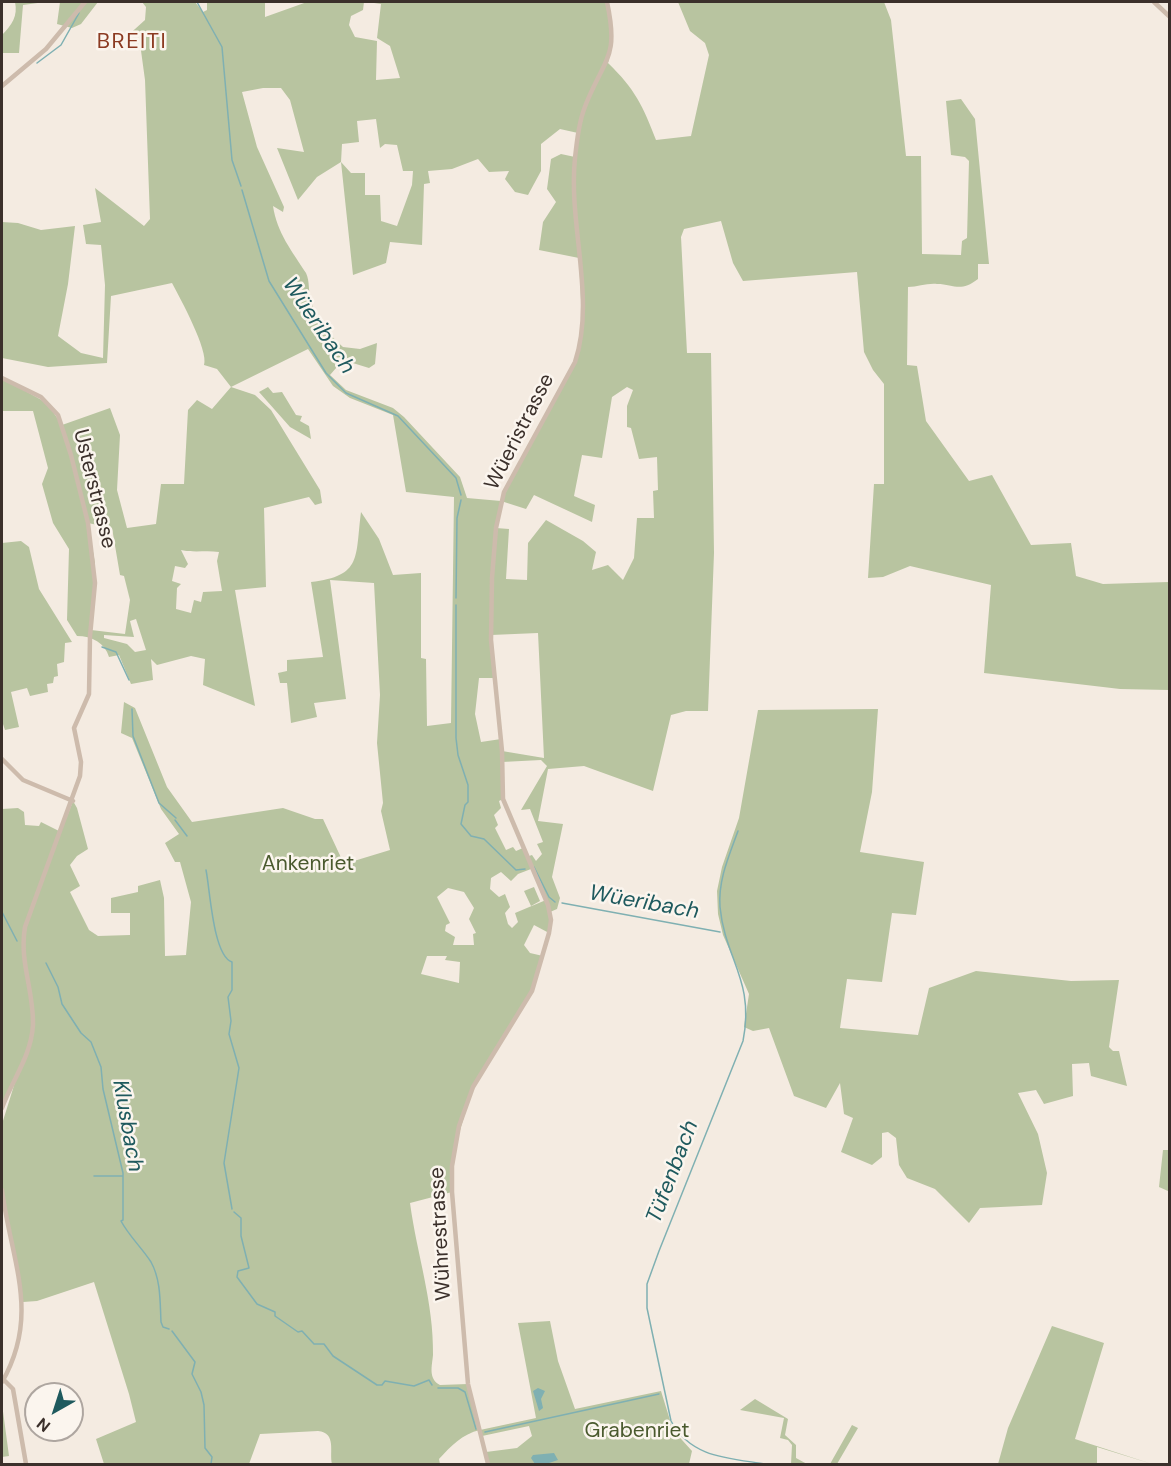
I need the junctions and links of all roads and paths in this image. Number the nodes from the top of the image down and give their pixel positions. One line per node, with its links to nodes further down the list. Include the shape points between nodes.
1 (85, 2): 5 (street, via 45,49)
2 (607, 2): 9 (street, Wüeristrasse, via 612,46 608,63 582,116 574,168 581,344 504,492 495,542 491,639 504,799 551,920 539,971)
3 (1154, 2): 4 (street)
4 (1170, 17)
5 (2, 86)
6 (2, 378): 8 (street, Usterstrasse, via 40,398 58,415 82,497 95,567 89,694 75,723 81,769)
7 (2, 759): 8 (street, via 23,780)
8 (73, 801): 10 (street, via 25,927 22,953 32,1010 32,1036)
9 (518, 1015): 14 (street, Wührestrasse, via 473,1087 459,1126 452,1166 468,1384)
10 (2, 1108)
11 (2, 1190): 12 (street, via 22,1287 23,1311 18,1346)
12 (2, 1380): 13 (street, via 14,1389)
13 (26, 1464)
14 (488, 1464)

